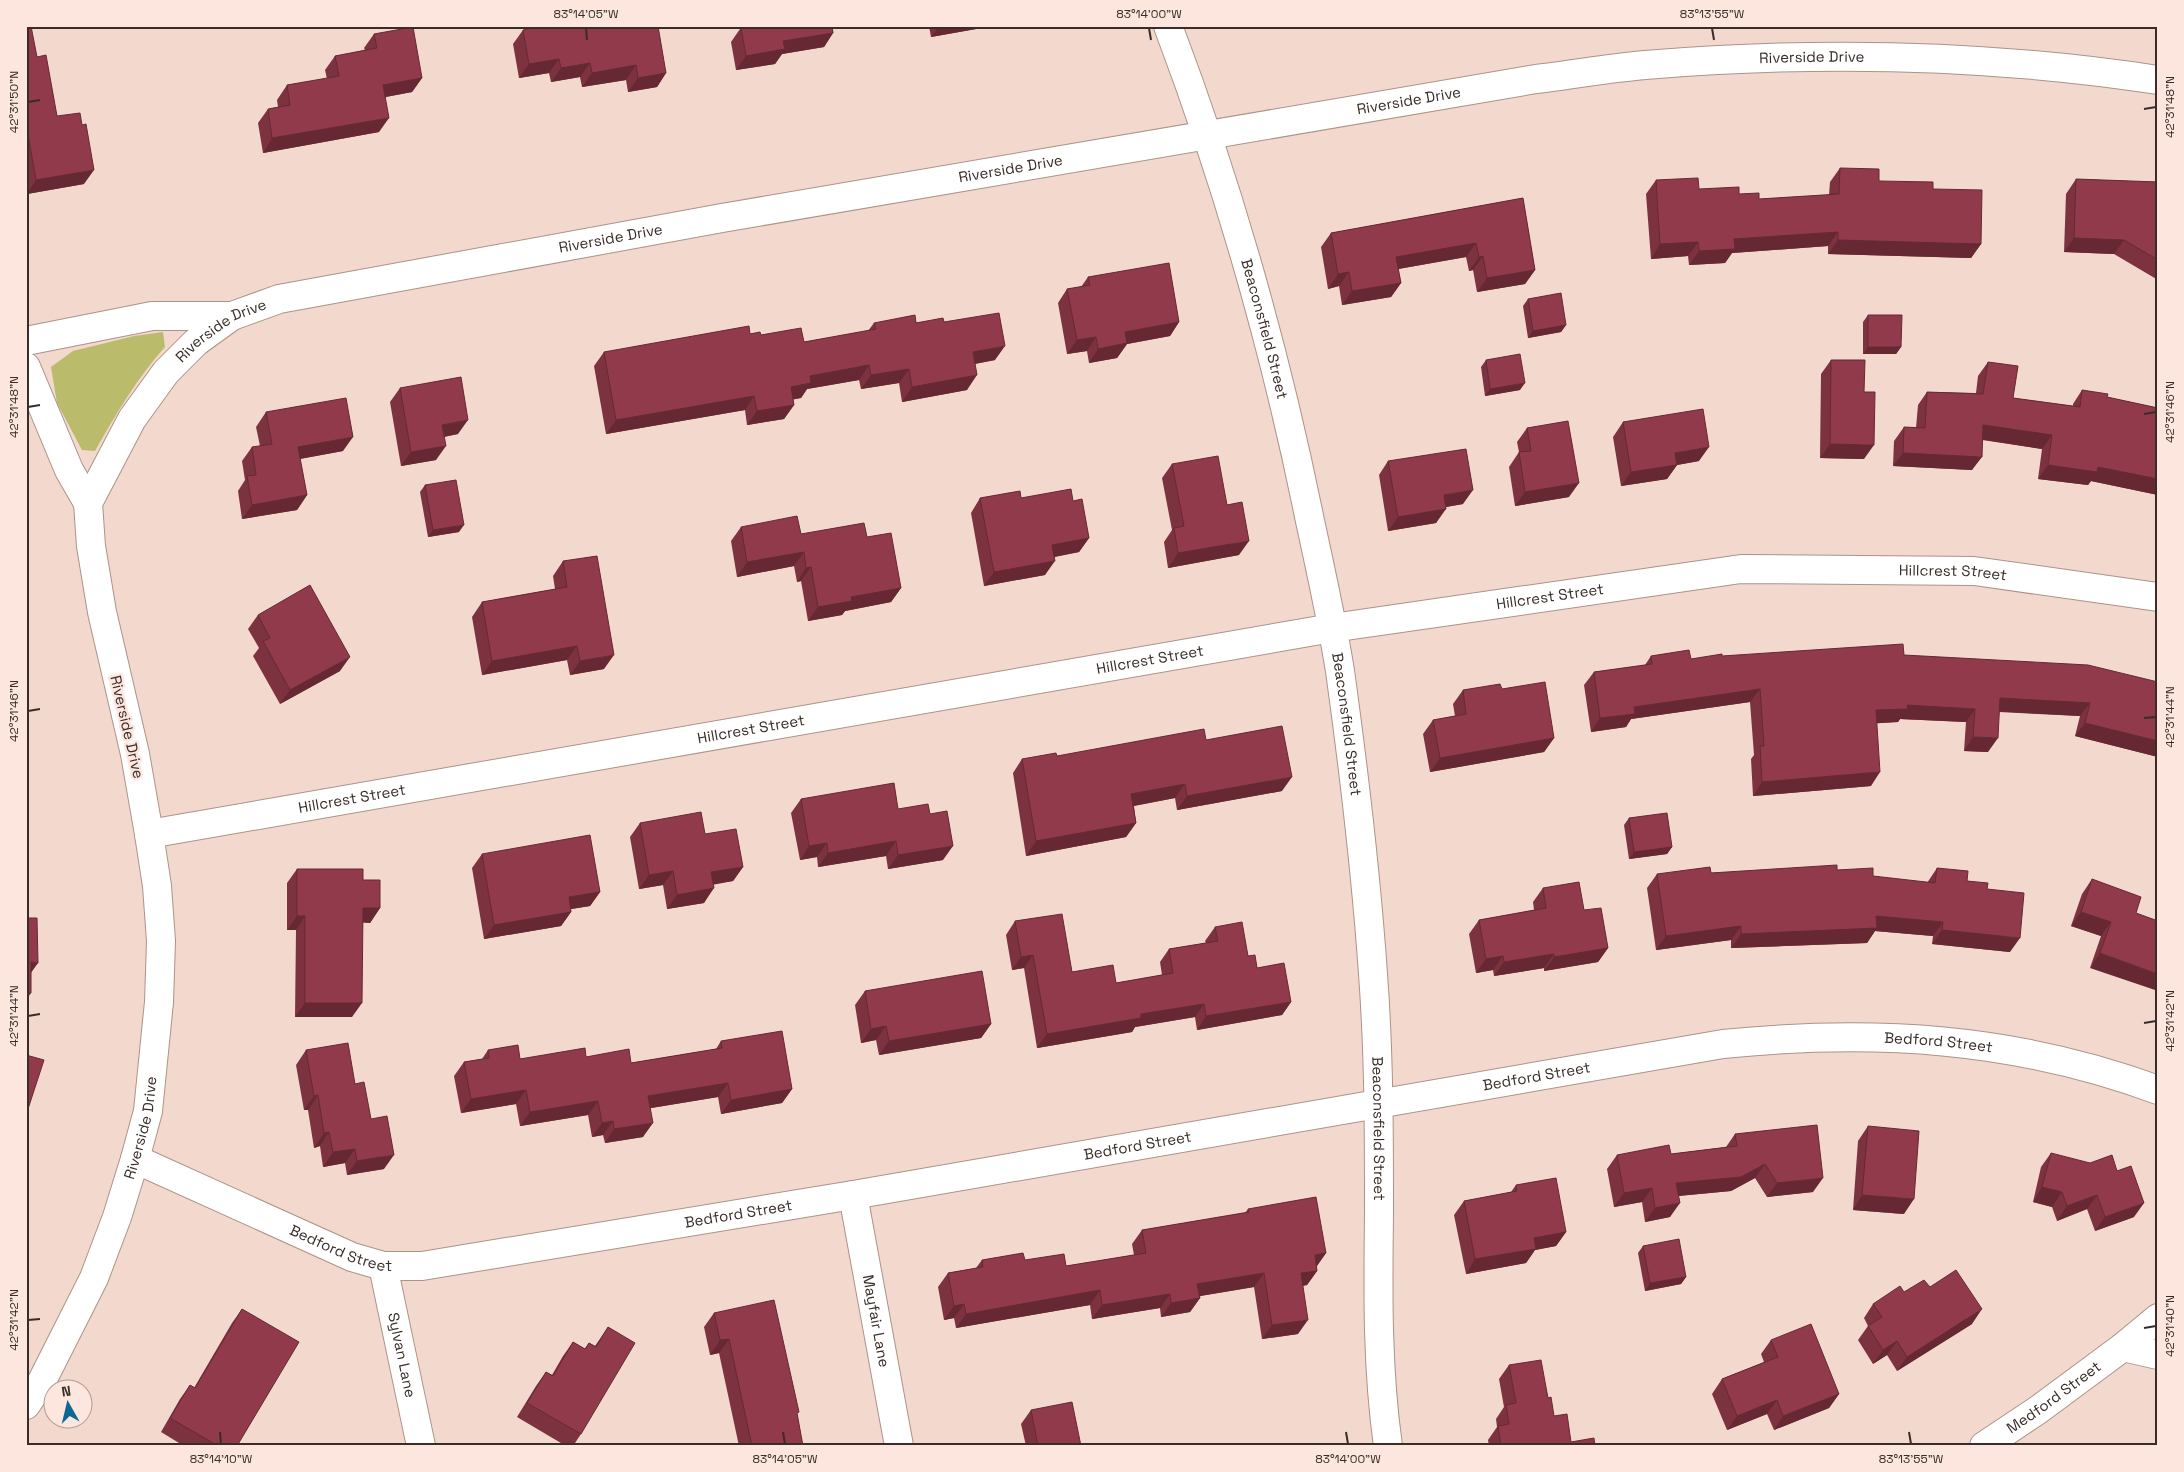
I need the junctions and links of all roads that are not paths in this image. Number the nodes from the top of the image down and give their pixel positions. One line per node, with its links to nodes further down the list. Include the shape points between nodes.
1 (1168, 26): 3 (street, Beaconsfield Street)
2 (2158, 80): 3 (street, Riverside Drive, via 1999,62 1850,57 1747,59 1643,66 1536,80)
3 (1206, 137): 4 (street, Riverside Drive, via 722,218 424,272 279,299); 9 (street, Beaconsfield Street, via 1268,338)
4 (232, 316): 5 (street, via 152,316); 7 (street, Riverside Drive, via 196,342 166,372 132,419)
5 (26, 341)
6 (26, 366): 7 (street, via 69,470)
7 (88, 503): 10 (street, Riverside Drive, via 91,546 102,612)
8 (2158, 597): 9 (street, Hillcrest Street, via 1974,570 1741,569)
9 (1332, 628): 10 (street, Hillcrest Street); 12 (street, Beaconsfield Street, via 1364,862)
10 (150, 834): 13 (street, Riverside Drive, via 161,940 148,1111)
11 (2158, 1090): 12 (street, Bedford Street, via 2087,1066 2008,1049 1937,1040 1845,1036 1723,1044)
12 (1378, 1103): 14 (street, Bedford Street); 22 (street, Beaconsfield Street, via 1378,1340)
13 (135, 1159): 15 (street, Bedford Street, via 352,1257); 19 (street, Riverside Drive, via 94,1278)
14 (853, 1195): 15 (street, Bedford Street, via 422,1266); 21 (street, Mayfair Lane)
15 (383, 1266): 20 (street, Sylvan Lane)
16 (2158, 1318): 17 (street, Medford Street)
17 (2123, 1347): 18 (street); 23 (street, Medford Street)
18 (2158, 1355)
19 (26, 1405)
20 (420, 1446)
21 (899, 1446)
22 (1388, 1446)
23 (1984, 1446)

